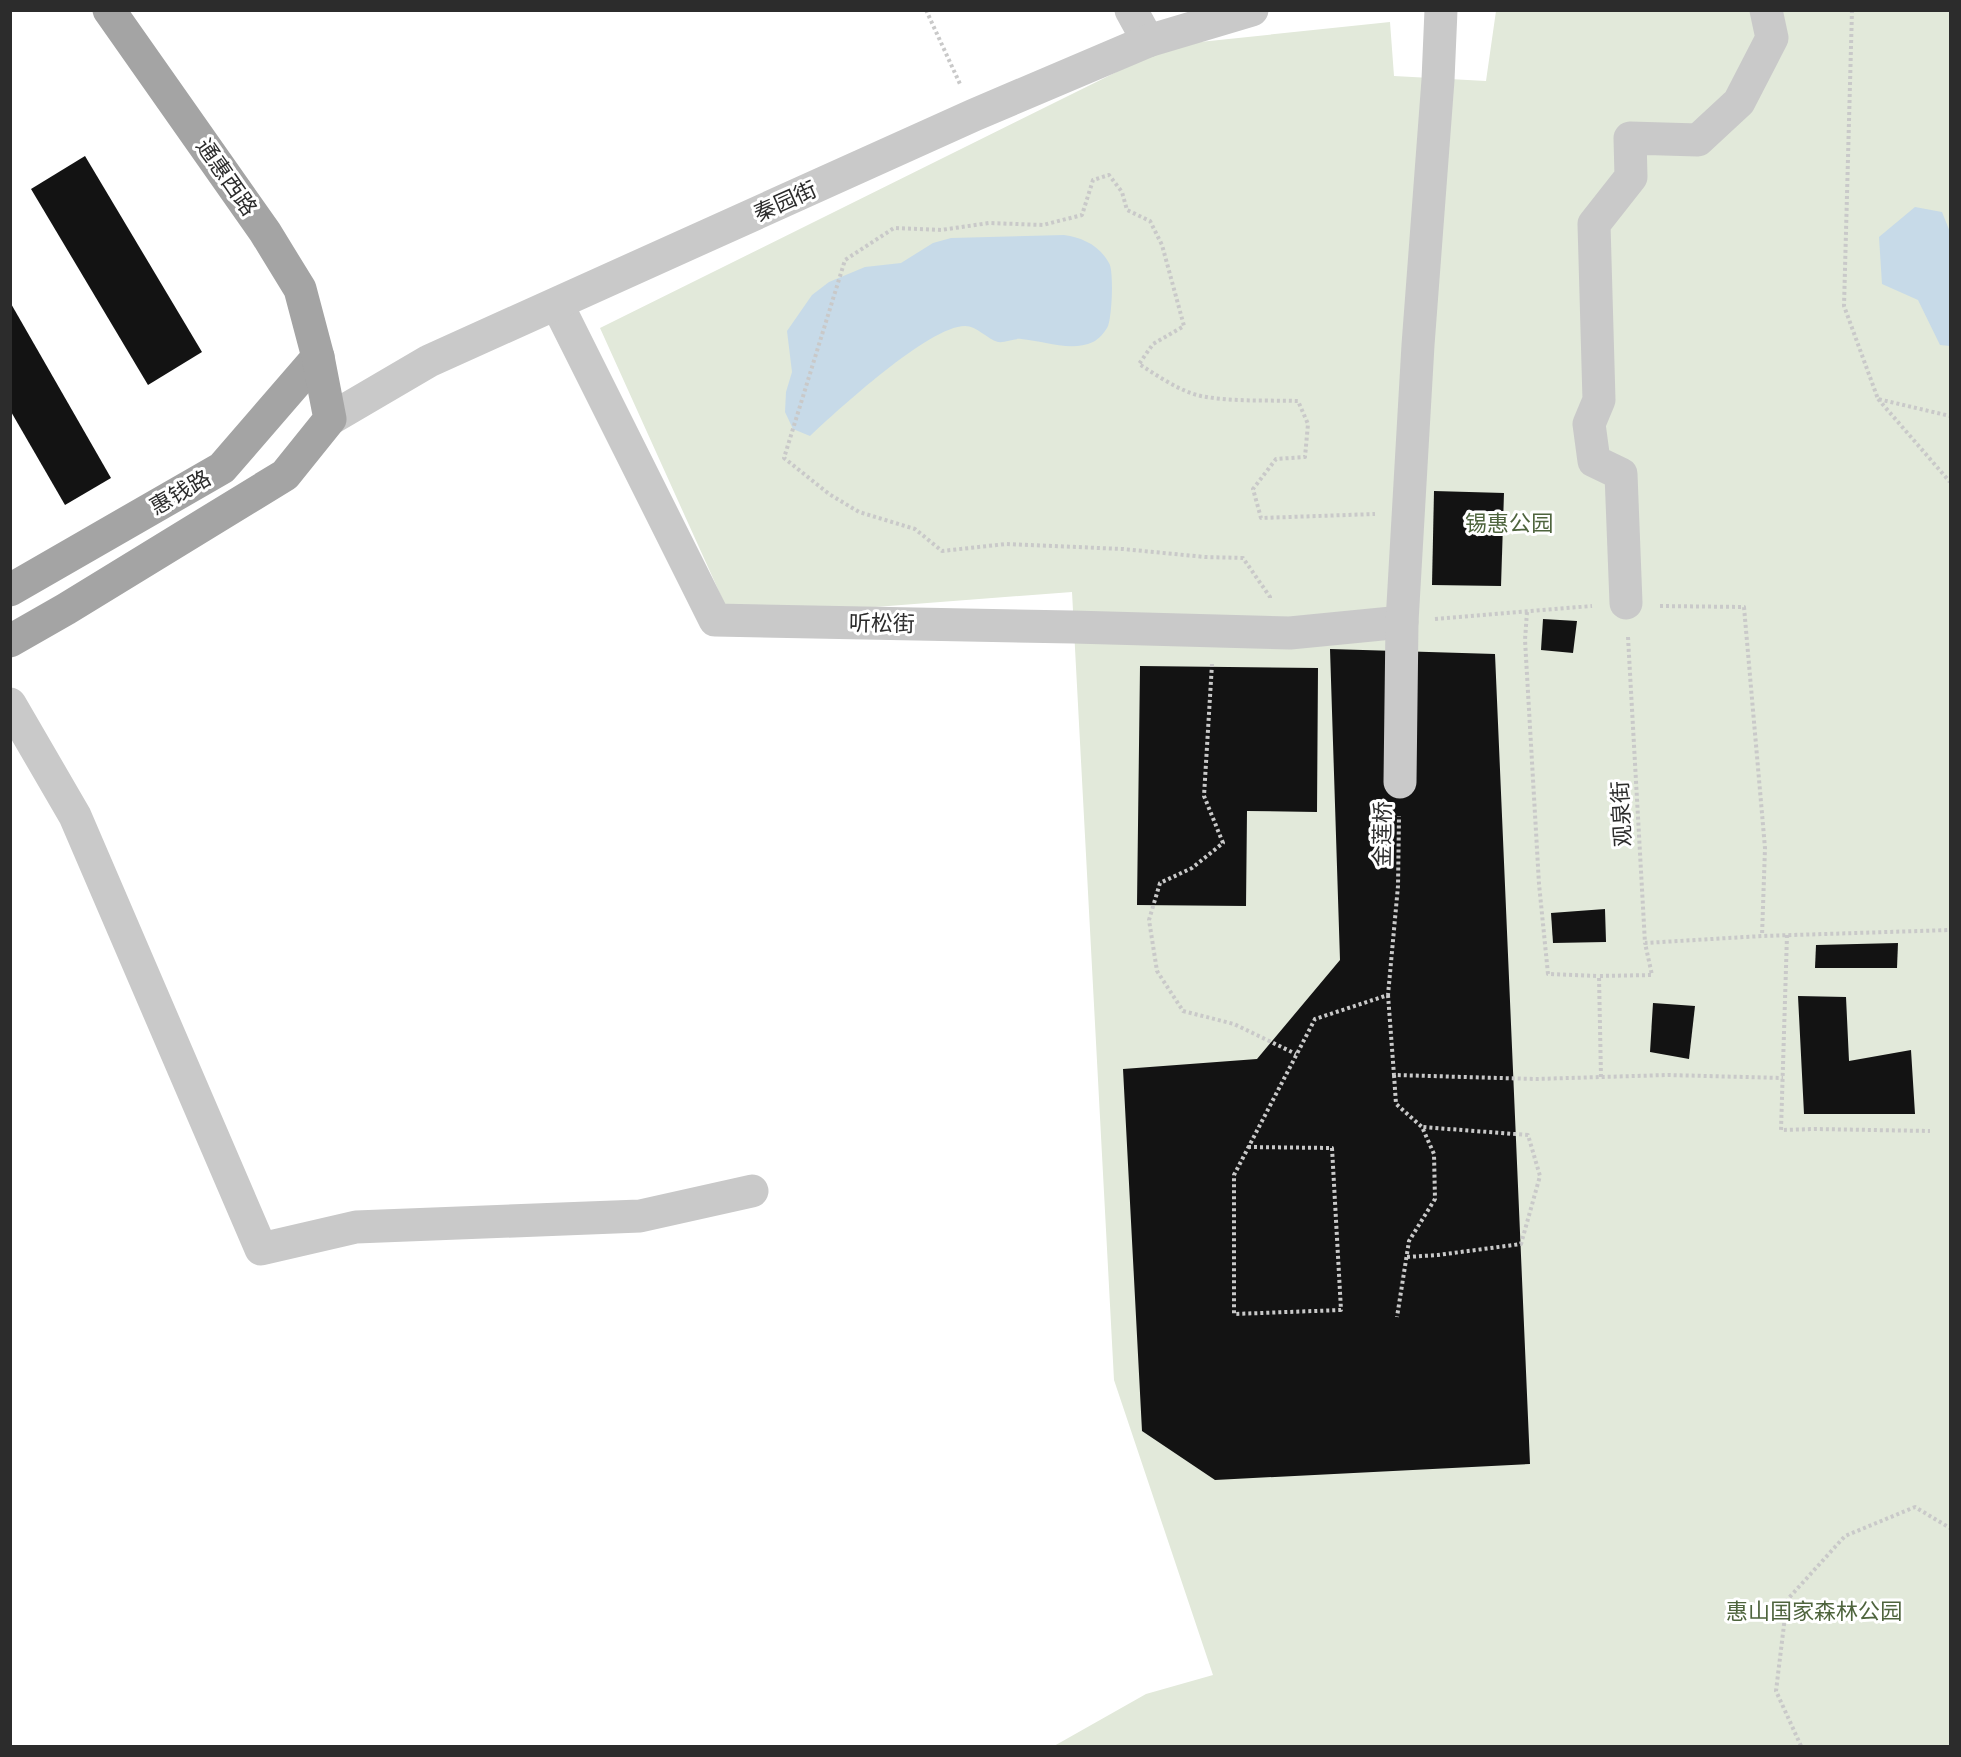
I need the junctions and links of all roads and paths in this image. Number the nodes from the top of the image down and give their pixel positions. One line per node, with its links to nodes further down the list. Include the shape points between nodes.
1 (109, 10): 11 (main road, 通惠西路, via 265,232 300,289)
2 (926, 10): 9 (path)
3 (1131, 10): 8 (street)
4 (1252, 10): 8 (street, 秦园街)
5 (1441, 10): 16 (street)
6 (1766, 10): 18 (street, via 1772,38 1739,102 1698,140 1630,138 1631,177 1594,224 1599,400 1589,424 1594,461 1621,474)
7 (1852, 10): 12 (path, via 1845,306)
8 (1148, 41): 9 (street, 秦园街)
9 (974, 115): 10 (street, 秦园街)
10 (557, 304): 14 (street, 秦园街, via 429,361); 21 (street, 听松街, via 715,620)
11 (318, 357): 14 (main road, 通惠西路); 17 (main road, 惠钱路, via 222,468)
12 (1878, 399): 13 (path); 15 (path)
13 (1950, 416)
14 (330, 419): 23 (main road, via 285,475)
15 (1950, 482)
16 (1409, 502): 20 (street); 22 (path, via 1386,513 1261,518 1253,489 1276,459 1305,457 1308,424 1298,401 1199,395 1167,382 1139,364 1154,344 1185,326 1162,245 1150,221 1127,210 1122,192 1109,175 1093,180 1082,215 1043,225 989,223 941,230 894,228 845,261 784,458 859,512 915,529 942,551 1006,544 1244,558 1270,597)
17 (10, 590)
18 (1626, 603): 19 (path); 28 (path, via 1744,607 1765,848); 29 (path, 观泉街)
19 (1527, 612): 20 (path); 30 (path, via 1525,640 1539,884 1548,974)
20 (1402, 622): 22 (street, 听松街, via 1290,633); 25 (street)
21 (1208, 630): 22 (street, 听松街); 32 (path, via 1212,667 1204,796 1224,843 1192,868 1160,883 1149,921 1157,971 1183,1011 1234,1024)
22 (1247, 631)
23 (10, 641)
24 (10, 704): 39 (street, via 75,816 261,1249 356,1227 640,1216)
25 (1400, 782): 31 (path, 金莲桥, via 1398,886)
26 (1950, 930): 27 (path)
27 (1787, 935): 28 (path); 35 (path)
28 (1762, 936): 29 (path)
29 (1645, 943): 30 (path, 观泉街, via 1652,975)
30 (1599, 976): 34 (path)
31 (1388, 995): 32 (path, via 1315,1019); 33 (path, 金莲桥)
32 (1296, 1054): 38 (path)
33 (1394, 1075): 34 (path); 36 (path, 金莲桥, via 1396,1104)
34 (1601, 1077): 35 (path)
35 (1783, 1078): 37 (path, via 1781,1130)
36 (1422, 1127): 40 (path, via 1434,1154 1435,1199 1409,1241); 40 (path, via 1528,1135 1540,1176 1521,1244)
37 (1930, 1131)
38 (1248, 1147): 38 (path, via 1234,1175 1234,1314 1341,1310 1332,1148)
39 (752, 1191)
40 (1407, 1257): 41 (path)
41 (1397, 1317)
42 (1950, 1528): 43 (path, via 1915,1507 1845,1536 1787,1600 1776,1691)
43 (1801, 1746)

